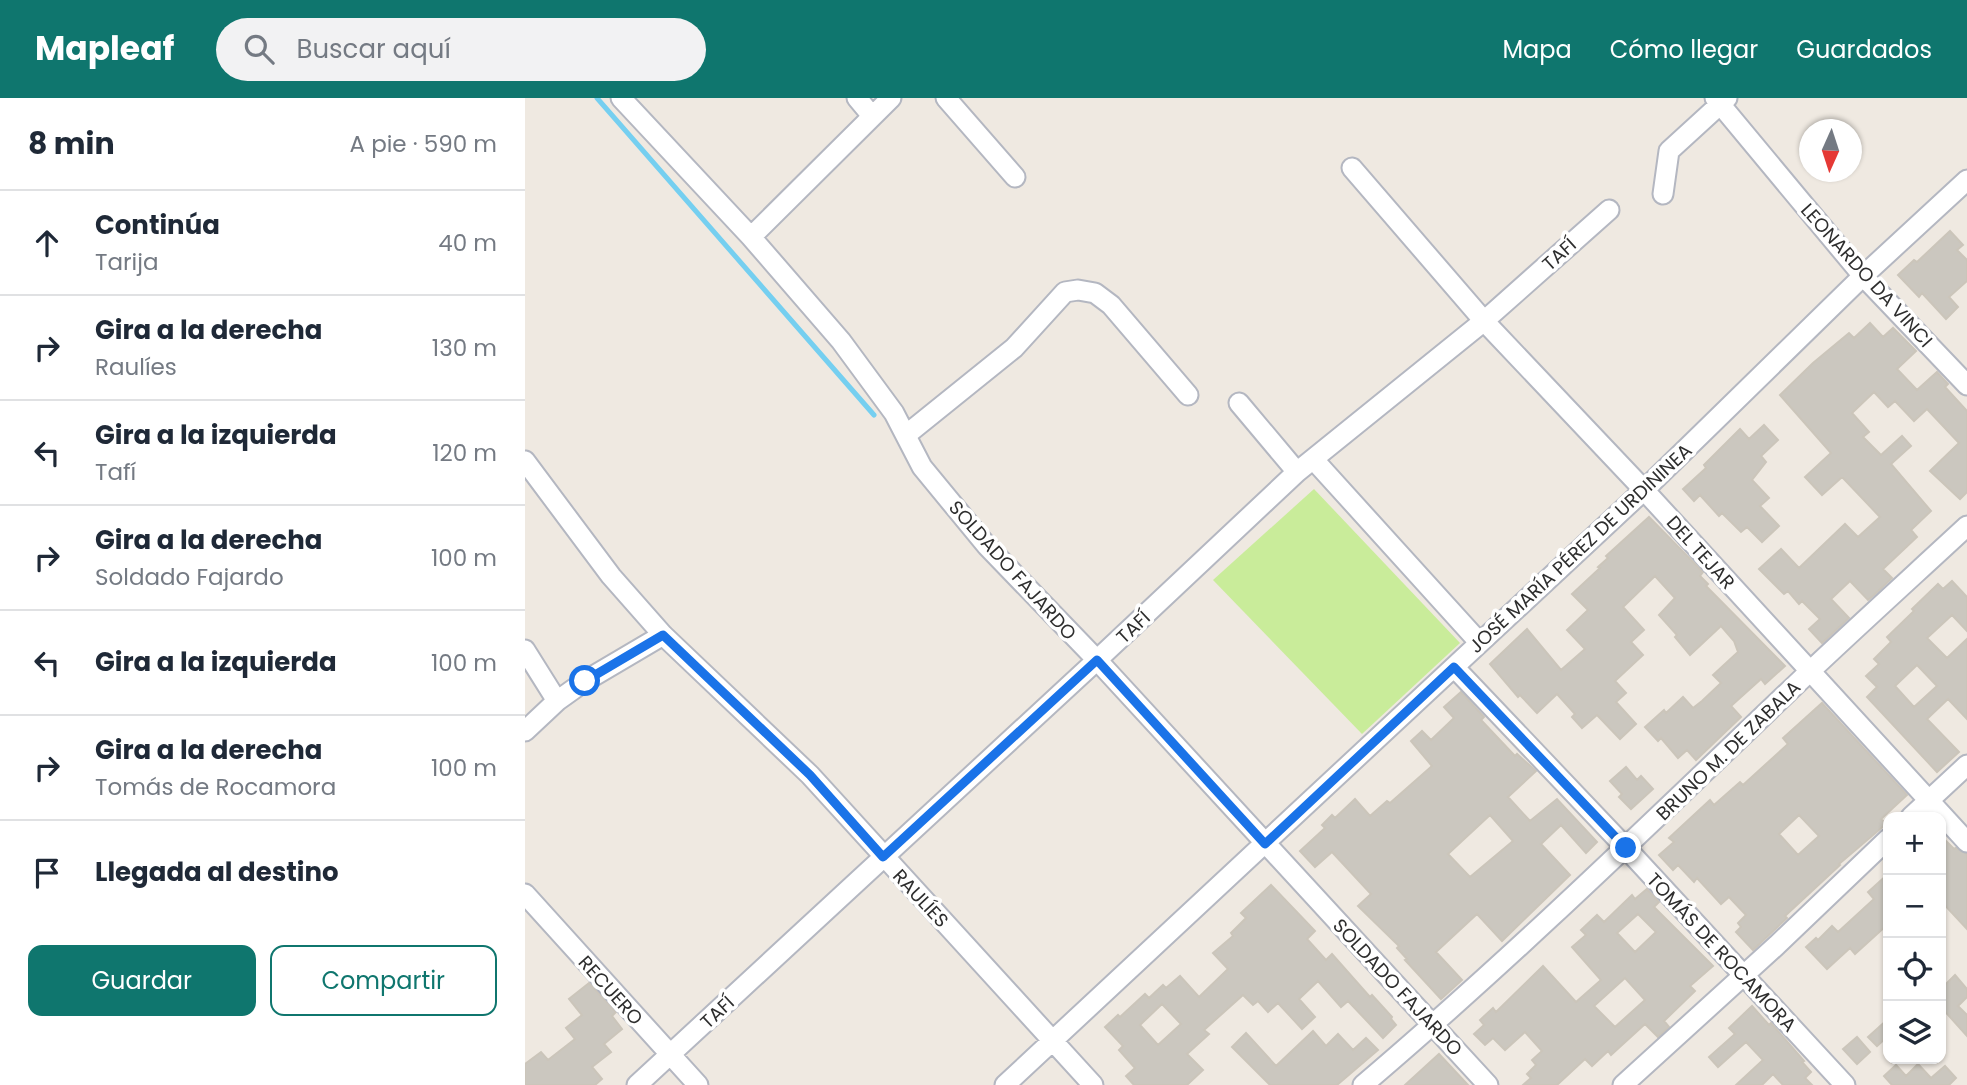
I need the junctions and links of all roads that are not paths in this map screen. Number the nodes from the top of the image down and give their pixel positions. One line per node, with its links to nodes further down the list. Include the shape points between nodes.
1 (621, 98): 12 (street, SOLDADO FAJARDO)
2 (857, 98): 6 (street)
3 (891, 98): 6 (street)
4 (946, 98): 8 (street)
5 (1721, 100): 10 (street, via 1669,151); 13 (street, LEONARDO DA VINCI)
6 (872, 116): 12 (street)
7 (1352, 168): 14 (street, DEL TEJAR)
8 (1015, 177)
9 (1967, 180): 13 (street, JOSÉ MARÍA PÉREZ DE URDININEA)
10 (1663, 194)
11 (1609, 209): 14 (street, TAFÍ)
12 (751, 237): 18 (street, SOLDADO FAJARDO, via 841,341)
13 (1863, 275): 15 (street, LEONARDO DA VINCI); 22 (street, JOSÉ MARÍA PÉREZ DE URDININEA)
14 (1484, 321): 19 (street, TAFÍ); 22 (street, DEL TEJAR)
15 (1967, 385)
16 (1188, 395): 18 (street, via 1111,305 1095,293 1078,290 1065,292 1014,348)
17 (1239, 404): 21 (street)
18 (906, 435): 27 (street, SOLDADO FAJARDO, via 922,467 987,546)
19 (1314, 460): 21 (street, TAFÍ); 25 (street)
20 (525, 461): 24 (street, RAULÍES, via 611,576)
21 (1297, 472): 27 (street, TAFÍ)
22 (1644, 489): 25 (street, JOSÉ MARÍA PÉREZ DE URDININEA); 29 (street, DEL TEJAR)
23 (1967, 526): 29 (street, BRUNO M. DE ZABALA)
24 (663, 635): 30 (street); 39 (street, RAULÍES, via 810,775)
25 (1479, 642): 28 (street, JOSÉ MARÍA PÉREZ DE URDININEA)
26 (525, 650): 30 (street)
27 (1097, 660): 36 (street, SOLDADO FAJARDO); 39 (street, TAFÍ)
28 (1454, 667): 36 (street, JOSÉ MARÍA PÉREZ DE URDININEA); 38 (street, TOMÁS DE ROCAMORA)
29 (1809, 672): 33 (street, DEL TEJAR); 38 (street, BRUNO M. DE ZABALA)
30 (557, 701): 31 (street)
31 (525, 731)
32 (1967, 765): 33 (street)
33 (1929, 801): 34 (street); 35 (street, DEL TEJAR)
34 (1917, 812)
35 (1967, 842)
36 (1265, 844): 42 (street, SOLDADO FAJARDO); 43 (street, JOSÉ MARÍA PÉREZ DE URDININEA)
37 (1883, 844): 41 (street)
38 (1626, 848): 41 (street, TOMÁS DE ROCAMORA); 42 (street, BRUNO M. DE ZABALA)
39 (883, 857): 43 (street, RAULÍES); 44 (street, TAFÍ)
40 (525, 894): 44 (street, RECUERO)
41 (1743, 975): 51 (street); 52 (street, TOMÁS DE ROCAMORA)
42 (1433, 1026): 49 (street, BRUNO M. DE ZABALA); 50 (street, SOLDADO FAJARDO)
43 (1053, 1040): 47 (street, JOSÉ MARÍA PÉREZ DE URDININEA); 48 (street, RAULÍES)
44 (670, 1055): 45 (street, TAFÍ); 46 (street, RECUERO)
45 (637, 1085)
46 (698, 1085)
47 (1005, 1085)
48 (1093, 1085)
49 (1363, 1085)
50 (1488, 1085)
51 (1623, 1085)
52 (1845, 1085)

